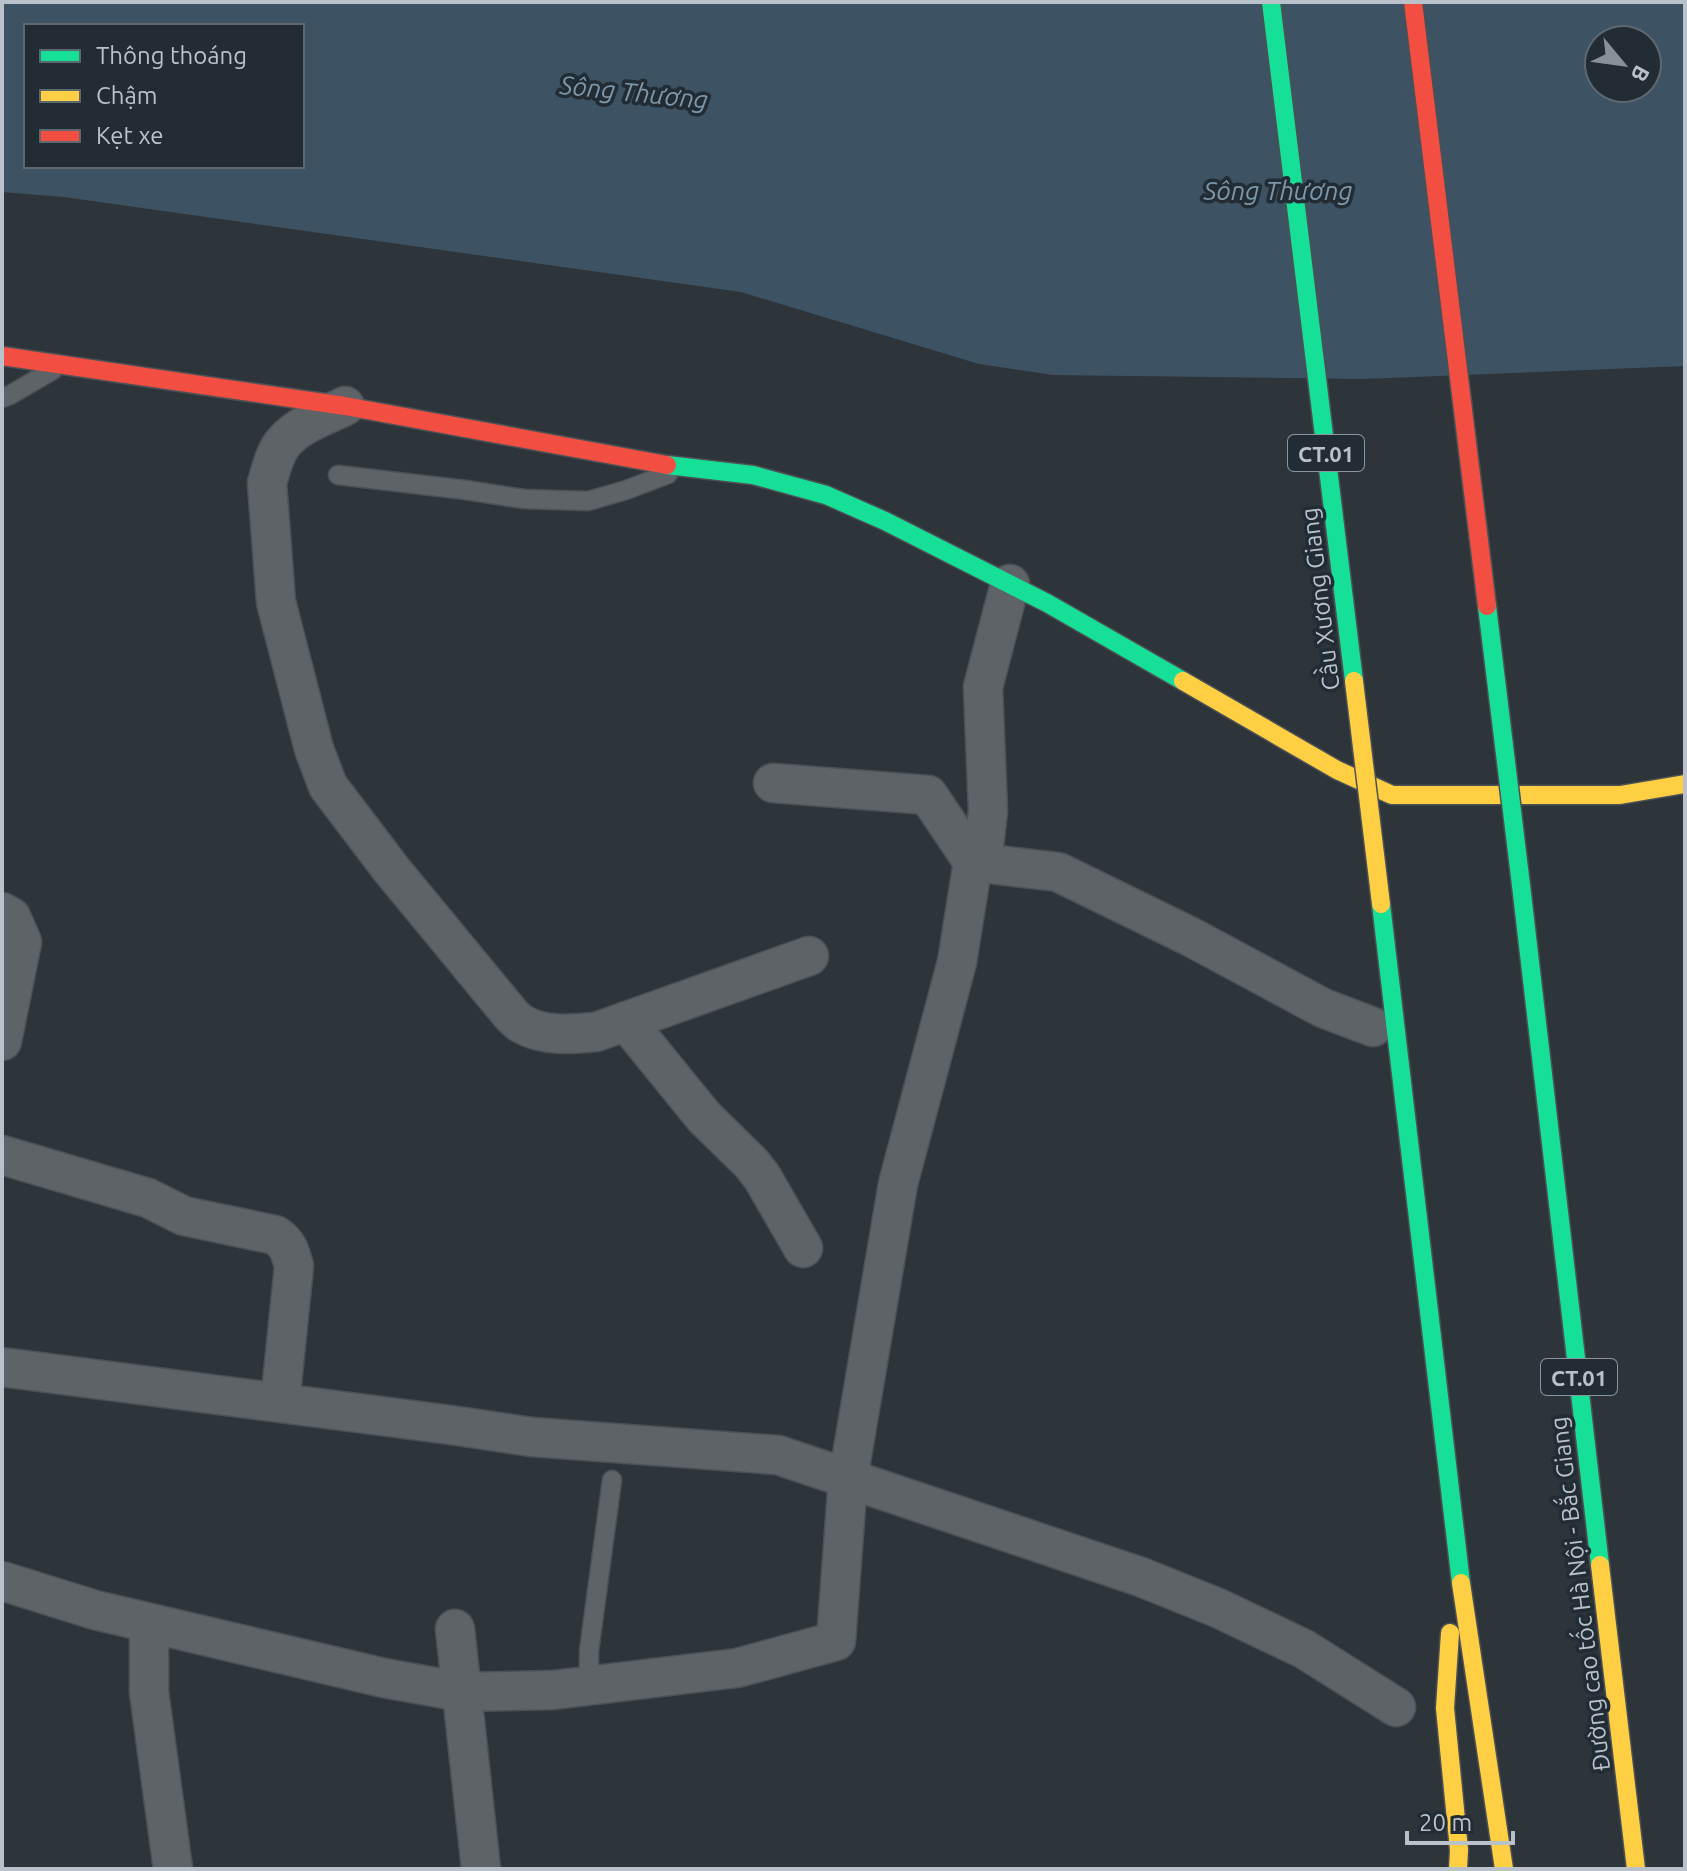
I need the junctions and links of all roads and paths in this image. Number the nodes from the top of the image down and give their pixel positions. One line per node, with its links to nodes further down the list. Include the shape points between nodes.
1 (1271, 2): 24 (main road, Cầu Xương Giang / CT.01, bridge)
2 (1413, 2): 35 (main road, Đường cao tốc Hà Nội - Bắc Giang / CT.01, bridge)
3 (2, 356): 4 (main road)
4 (62, 365): 5 (lane); 6 (main road)
5 (2, 398)
6 (345, 406): 7 (main road); 15 (street, via 283,442 267,483 276,602 328,786 521,1024 570,1034)
7 (686, 468): 8 (lane, via 588,501 524,499); 9 (main road, via 753,475 826,495)
8 (338, 475)
9 (1010, 584): 11 (main road, via 1337,770 1392,795 1620,795); 12 (street, via 983,687 988,811)
10 (773, 783): 12 (street, via 928,795)
11 (1685, 784)
12 (977, 863): 16 (street, via 1058,872 1323,1008); 22 (street, via 957,962 898,1184)
13 (2, 912): 17 (street, via 11,917 22,942)
14 (809, 956): 15 (street)
15 (626, 1021): 19 (street, via 704,1117 757,1170)
16 (1373, 1027)
17 (2, 1041)
18 (2, 1155): 21 (street, via 148,1198 184,1216 284,1241 294,1266)
19 (803, 1248)
20 (2, 1367): 21 (street)
21 (280, 1403): 22 (street, via 532,1437 778,1455)
22 (848, 1479): 28 (street, via 836,1641 737,1668); 30 (street, via 1218,1608 1304,1649)
23 (612, 1480): 28 (lane)
24 (1456, 1551): 33 (main road, via 1445,1708); 34 (main road, CT.01)
25 (2, 1581): 26 (street)
26 (149, 1623): 29 (street); 31 (street, via 149,1692)
27 (455, 1629): 29 (street)
28 (589, 1686): 29 (street)
29 (462, 1692): 32 (street)
30 (1396, 1707)
31 (173, 1869)
32 (481, 1869)
33 (1458, 1869)
34 (1504, 1869)
35 (1636, 1869)

